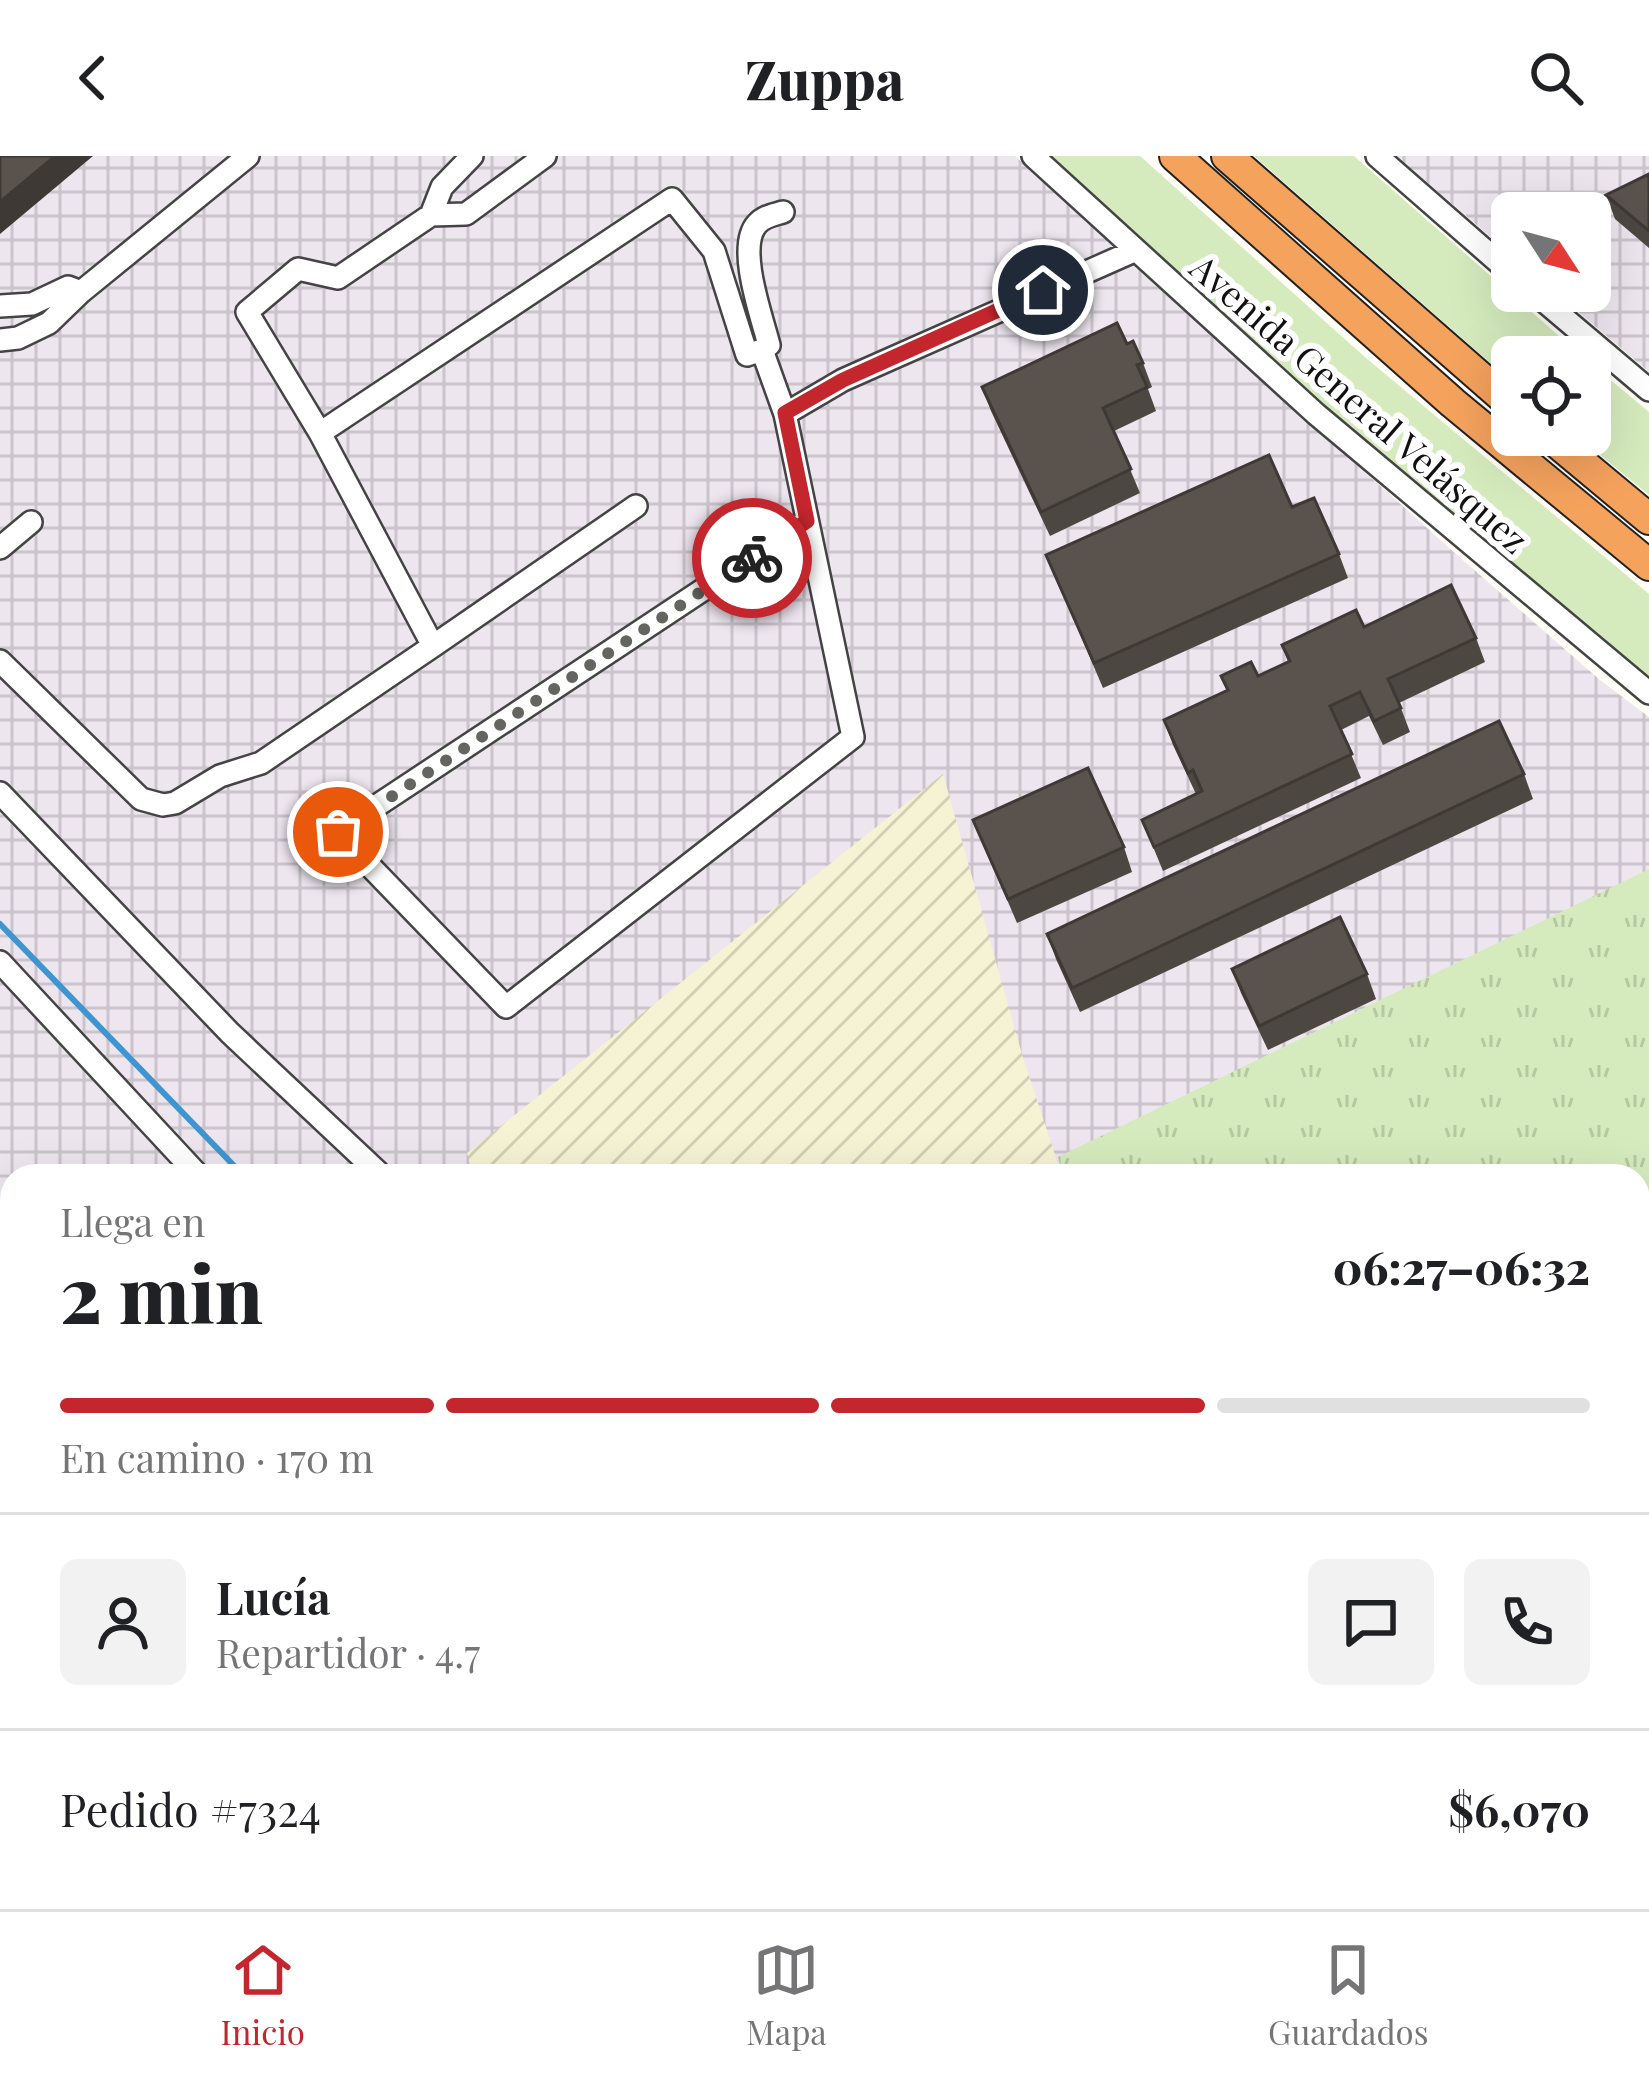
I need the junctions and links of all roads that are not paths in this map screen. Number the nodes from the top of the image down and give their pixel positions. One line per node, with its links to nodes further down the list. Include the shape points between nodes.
1 (248, 156): 12 (street)
2 (472, 156): 9 (street, via 442,188)
3 (545, 156): 9 (street, via 466,214)
4 (1033, 156): 10 (street, Avenida General Velásquez)
5 (1175, 156): 27 (highway, via 1453,404)
6 (1228, 156): 17 (highway)
7 (1377, 156): 11 (street)
8 (783, 212): 16 (street, via 752,228 748,257 770,345)
9 (431, 215): 20 (street, via 338,278 298,269 247,312)
10 (1134, 251): 19 (street); 30 (street, Avenida General Velásquez)
11 (1491, 256)
12 (81, 292): 13 (street, via 68,287 32,304); 15 (street, via 33,333)
13 (0, 306)
14 (1557, 312): 18 (street)
15 (0, 340)
16 (762, 350): 19 (street); 20 (street, via 747,355 714,251 672,200)
17 (1491, 387)
18 (1649, 390)
19 (785, 413): 24 (street)
20 (320, 433): 28 (street)
21 (1574, 456): 23 (highway)
22 (636, 506): 28 (street)
23 (1649, 518)
24 (807, 521): 24 (street, via 853,737 506,1007 338,832)
25 (31, 522): 26 (street)
26 (0, 548)
27 (1649, 565)
28 (433, 646): 29 (street, via 261,763 163,805 142,799)
29 (0, 661)
30 (1649, 693)
31 (0, 794): 34 (street, via 230,1033)
32 (0, 962): 33 (street)
33 (188, 1164)
34 (369, 1164)

